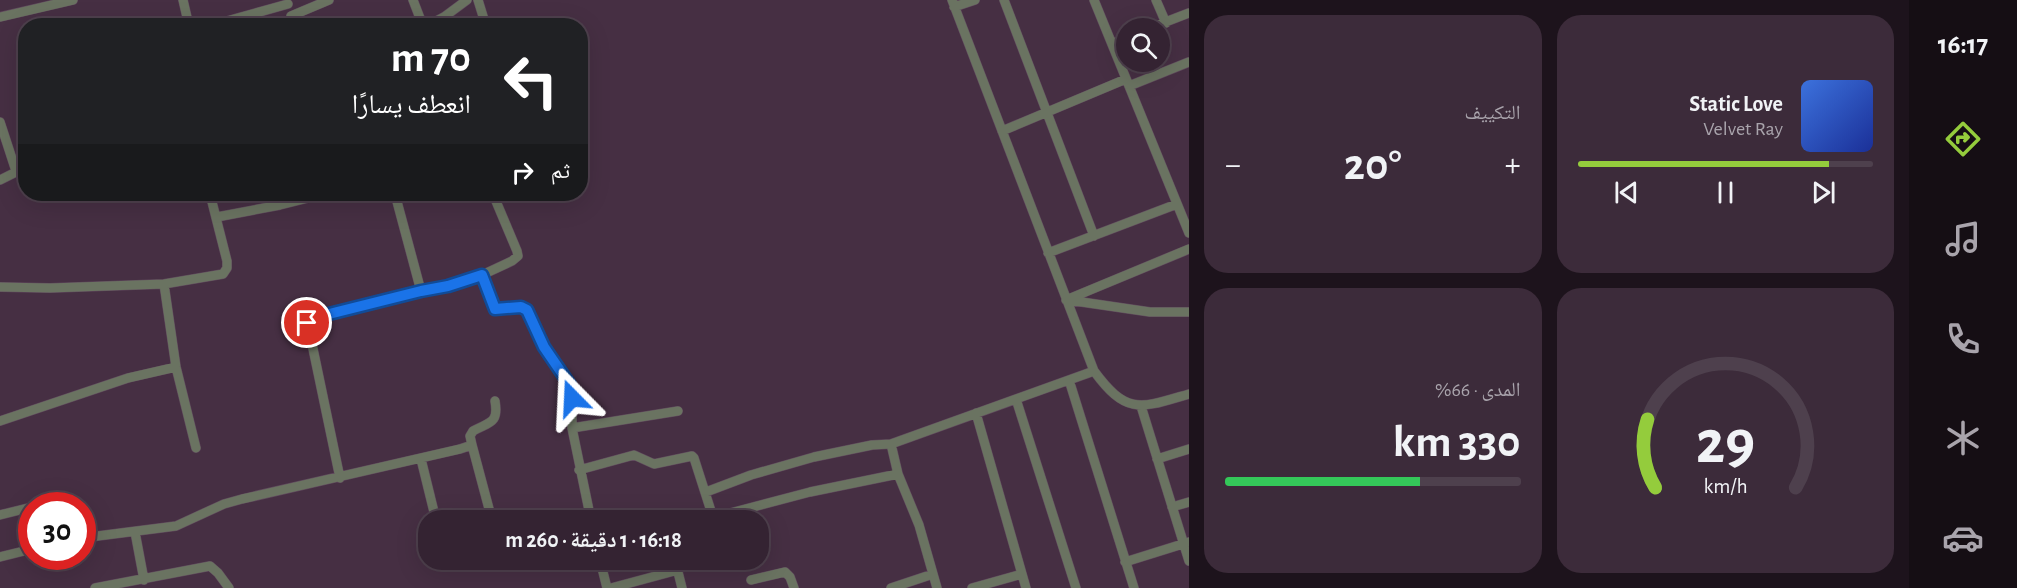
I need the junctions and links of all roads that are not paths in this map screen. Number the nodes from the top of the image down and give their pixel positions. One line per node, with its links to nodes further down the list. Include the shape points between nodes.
1 (73, 0): 14 (street)
2 (183, 0): 15 (street)
3 (329, 0): 18 (street)
4 (413, 0): 19 (street)
5 (466, 0): 20 (street)
6 (478, 0): 21 (street)
7 (975, 0): 12 (street)
8 (1004, 0): 28 (street)
9 (1094, 0): 25 (street)
10 (1156, 0): 22 (street)
11 (287, 2): 16 (street); 17 (street)
12 (953, 4): 30 (street)
13 (1189, 14): 23 (street)
14 (0, 17)
15 (187, 18)
16 (235, 18)
17 (291, 18)
18 (297, 18)
19 (421, 18)
20 (442, 18)
21 (484, 18)
22 (1164, 18)
23 (1170, 21)
24 (1116, 42): 25 (street)
25 (1112, 44): 27 (street)
26 (1189, 62): 27 (street)
27 (1128, 83): 28 (street); 38 (street)
28 (1047, 112): 30 (street); 41 (street)
29 (0, 122): 31 (street)
30 (1002, 131): 43 (street)
31 (18, 162)
32 (18, 171): 33 (street)
33 (0, 180)
34 (212, 201): 39 (street)
35 (296, 201): 39 (street)
36 (397, 201): 47 (street)
37 (496, 201): 44 (street, via 518,256)
38 (1177, 204): 40 (street); 41 (street)
39 (217, 217): 45 (street, via 227,261 225,272)
40 (1189, 233)
41 (1094, 236): 43 (street)
42 (1189, 249): 48 (street)
43 (1048, 253): 48 (street)
44 (482, 275): 47 (street); 60 (street, via 495,309 527,310 544,347 570,385)
45 (164, 284): 46 (street); 50 (street)
46 (0, 287)
47 (421, 291): 69 (street, via 307,320)
48 (1066, 300): 49 (street, via 1150,312); 51 (street)
49 (1189, 312)
50 (176, 367): 59 (street, via 128,378); 63 (street)
51 (1094, 371): 52 (street); 56 (street, via 1119,399)
52 (1069, 380): 54 (street); 84 (street)
53 (1189, 394): 56 (street)
54 (1016, 399): 58 (street); 101 (street)
55 (495, 401): 62 (street, via 494,419 471,432)
56 (1141, 406): 66 (street)
57 (678, 411): 60 (street)
58 (976, 414): 61 (street); 88 (street)
59 (0, 421)
60 (572, 428): 67 (street)
61 (891, 444): 68 (street); 70 (street, via 814,457)
62 (472, 445): 65 (street); 75 (street)
63 (196, 448)
64 (1189, 449): 66 (street)
65 (421, 459): 69 (street); 74 (street)
66 (1157, 459): 72 (street)
67 (579, 470): 70 (street, via 634,455 654,464 691,456); 76 (street)
68 (898, 474): 70 (street, via 723,515 711,511); 87 (street)
69 (340, 478): 78 (street, via 224,504 176,526)
70 (706, 492)
71 (1189, 502): 72 (street)
72 (1172, 507): 80 (street)
73 (18, 510): 77 (street)
74 (434, 510)
75 (489, 510)
76 (589, 510)
77 (0, 515)
78 (135, 532): 79 (street); 89 (street)
79 (96, 536)
80 (1186, 543): 83 (street); 84 (street)
81 (18, 552): 82 (street)
82 (0, 557)
83 (1189, 561)
84 (1125, 562): 91 (street)
85 (603, 570): 94 (street)
86 (678, 570): 94 (street); 95 (street)
87 (933, 574): 97 (street); 98 (street)
88 (1022, 574): 99 (street); 100 (street)
89 (144, 580): 92 (street); 93 (street, via 210,566)
90 (751, 580): 96 (street, via 785,572)
91 (1131, 587)
92 (94, 588)
93 (229, 588)
94 (609, 588)
95 (682, 588)
96 (794, 588)
97 (891, 588)
98 (937, 588)
99 (972, 588)
100 (1026, 588)
101 (1076, 588)

